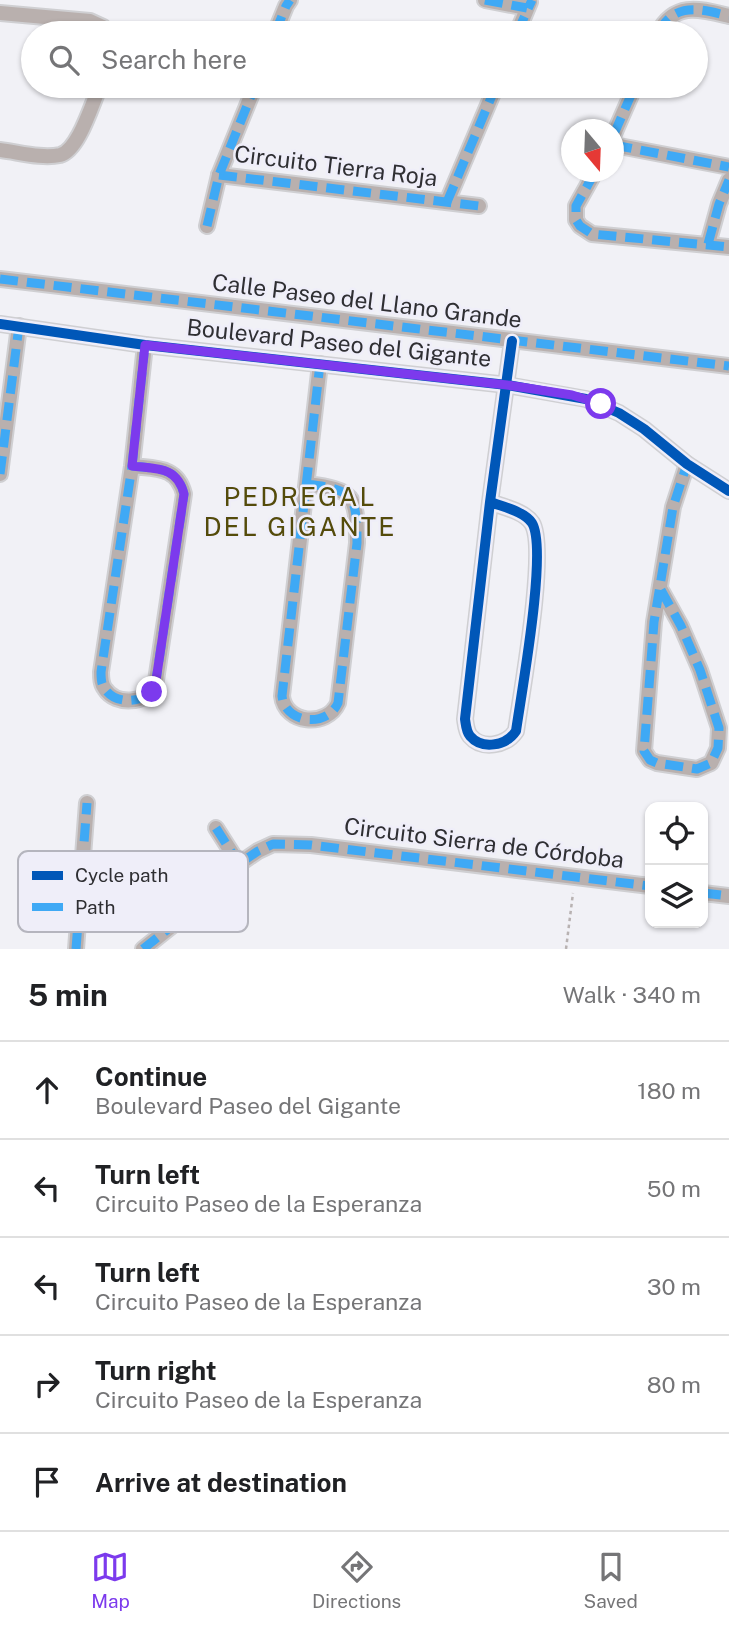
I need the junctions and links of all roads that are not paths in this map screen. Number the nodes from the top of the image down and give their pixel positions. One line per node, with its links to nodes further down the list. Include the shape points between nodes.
1 (290, 0): 7 (street)
2 (485, 0): 3 (street)
3 (530, 4): 8 (street)
4 (0, 13): 6 (street)
5 (729, 16): 9 (street, via 689,9)
6 (90, 21)
7 (280, 21)
8 (522, 21)
9 (667, 21)
10 (95, 98): 16 (street, via 76,141 63,154)
11 (250, 98): 18 (street, Circuito Tierra Roja)
12 (491, 98): 21 (street, Circuito Tierra Roja)
13 (630, 98): 14 (street)
14 (621, 119)
15 (624, 147): 17 (street)
16 (0, 150)
17 (729, 167)
18 (219, 175): 21 (street, Circuito Tierra Roja); 23 (street, Circuito Tierra Roja)
19 (729, 180): 24 (street)
20 (589, 182): 24 (street, via 576,206 576,220 586,231)
21 (447, 202): 22 (street, Circuito Tierra Roja)
22 (479, 206)
23 (207, 226)
24 (708, 244): 25 (street)
25 (729, 247)
26 (0, 279): 29 (street, Calle Paseo del Llano Grande)
27 (0, 324): 28 (street, Boulevard Paseo del Gigante)
28 (19, 326): 30 (street, Boulevard Paseo del Gigante); 34 (street)
29 (512, 341): 32 (street, Calle Paseo del Llano Grande); 33 (street)
30 (145, 345): 31 (street, Boulevard Paseo del Gigante); 36 (street)
31 (320, 364): 33 (street, Boulevard Paseo del Gigante); 38 (street)
32 (729, 366)
33 (507, 385): 35 (street, Boulevard Paseo del Gigante, via 601,404 644,429); 40 (street)
34 (1, 452): 37 (street)
35 (687, 464): 39 (street, Boulevard Paseo del Gigante); 41 (street, via 673,507)
36 (132, 466): 36 (street, via 100,672 105,691 138,701 155,687 184,494 181,483 168,471)
37 (0, 474)
38 (307, 484): 38 (street, via 282,696 293,714 318,719 332,713 338,703 357,520 348,495 339,488)
39 (729, 491)
40 (490, 502): 40 (street, via 465,719 473,739 490,744 508,741 516,731 538,543 525,515)
41 (661, 590): 41 (street, via 654,622 644,751 657,763 697,769 716,757 719,727 695,659)
42 (87, 803): 44 (street)
43 (216, 828): 45 (street)
44 (83, 851)
45 (231, 851)
46 (248, 859): 47 (street, Circuito Sierra de Córdoba, via 273,844 311,845)
47 (645, 885)
48 (708, 894): 49 (street)
49 (729, 896)
50 (165, 932): 51 (street, Circuito Sierra de Córdoba)
51 (144, 949)

